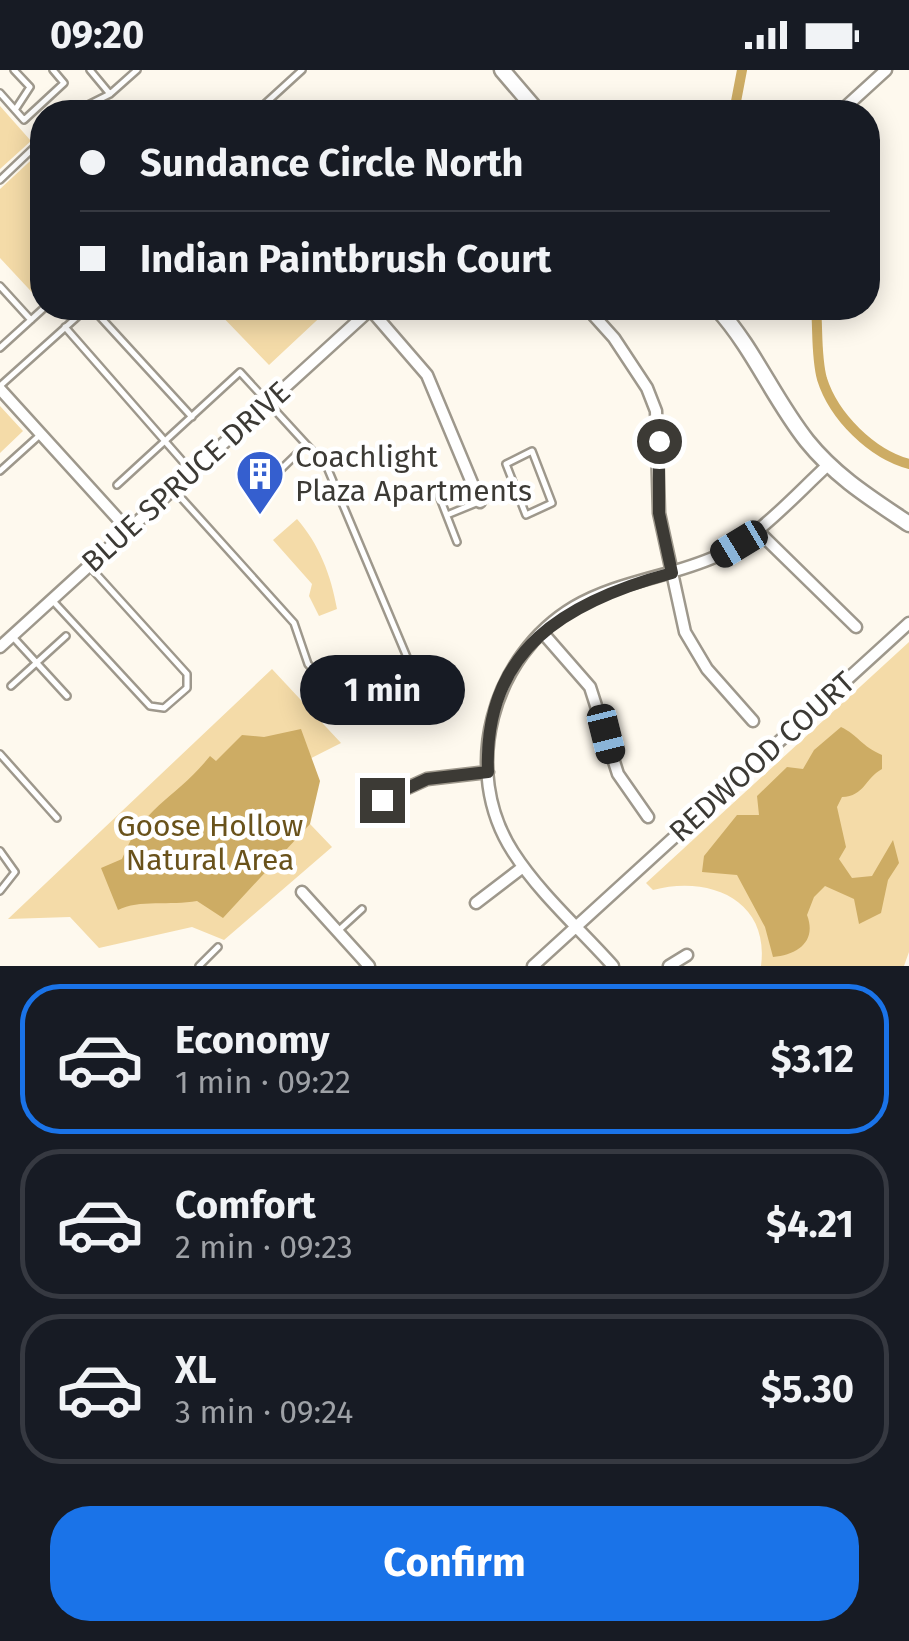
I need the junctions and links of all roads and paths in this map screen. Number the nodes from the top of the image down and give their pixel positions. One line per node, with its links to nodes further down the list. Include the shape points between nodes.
1 (14, 70): 15 (lane, via 30,88)
2 (53, 70): 10 (lane, via 64,82)
3 (90, 70): 9 (lane)
4 (137, 70): 9 (lane)
5 (302, 70): 12 (lane)
6 (502, 70): 13 (main road)
7 (886, 70): 14 (street)
8 (0, 93): 15 (lane)
9 (110, 94): 11 (lane)
10 (45, 100)
11 (98, 100)
12 (269, 100)
13 (528, 100)
14 (853, 100)
15 (15, 110): 16 (lane, via 24,120)
16 (30, 114)
17 (30, 151): 18 (lane)
18 (0, 180)
19 (0, 286): 20 (lane)
20 (30, 319)
21 (31, 320): 29 (lane)
22 (74, 320): 28 (lane)
23 (100, 320): 32 (lane)
24 (359, 320): 31 (street, BLUE SPRUCE DRIVE)
25 (382, 320): 44 (street, via 428,374)
26 (598, 320): 51 (street, via 647,388 656,412 659,513)
27 (727, 320): 36 (main road)
28 (65, 327): 30 (lane); 34 (lane)
29 (0, 348)
30 (0, 388): 33 (street)
31 (268, 403): 32 (lane, via 240,372); 35 (lane); 38 (street, BLUE SPRUCE DRIVE)
32 (192, 417): 34 (lane)
33 (41, 434): 37 (lane); 48 (street)
34 (168, 439): 38 (lane); 40 (lane)
35 (306, 445): 39 (lane); 43 (lane, via 327,467 412,669 341,700 308,664 294,623)
36 (828, 464): 46 (main road); 47 (street)
37 (0, 472)
38 (192, 472): 43 (street, BLUE SPRUCE DRIVE)
39 (269, 481)
40 (117, 485)
41 (515, 487): 41 (lane, via 506,464 532,450 552,502 526,515); 44 (lane)
42 (436, 488): 45 (lane)
43 (174, 489): 48 (street, BLUE SPRUCE DRIVE)
44 (480, 502): 45 (lane)
45 (447, 515): 49 (lane)
46 (909, 524)
47 (756, 529): 51 (street, via 721,554); 54 (street)
48 (128, 530): 50 (street, BLUE SPRUCE DRIVE)
49 (458, 542)
50 (89, 566): 52 (street, BLUE SPRUCE DRIVE); 52 (lane, via 187,674 187,688 164,708 150,706)
51 (672, 573): 55 (street, via 595,597); 62 (street, via 691,645)
52 (52, 600): 56 (street, BLUE SPRUCE DRIVE)
53 (909, 623): 74 (street, REDWOOD COURT)
54 (856, 627)
55 (542, 632): 64 (street, via 499,696); 67 (street, via 590,688 618,774)
56 (12, 636): 58 (street, BLUE SPRUCE DRIVE); 59 (lane)
57 (66, 636): 59 (lane)
58 (0, 647)
59 (36, 663): 60 (lane); 61 (lane)
60 (11, 686)
61 (68, 696)
62 (752, 721)
63 (0, 754): 66 (lane)
64 (488, 772): 65 (street, via 427,779); 69 (street, via 502,830)
65 (382, 800)
66 (57, 818)
67 (648, 818)
68 (0, 851): 70 (lane, via 15,872)
69 (523, 867): 72 (street); 74 (street)
70 (0, 891)
71 (302, 892): 75 (street)
72 (476, 903)
73 (362, 909): 75 (lane)
74 (577, 926): 80 (street, REDWOOD COURT); 81 (street)
75 (338, 931): 79 (street)
76 (218, 947): 78 (lane)
77 (688, 955): 82 (street)
78 (199, 966)
79 (370, 966)
80 (533, 966)
81 (613, 966)
82 (668, 966)

